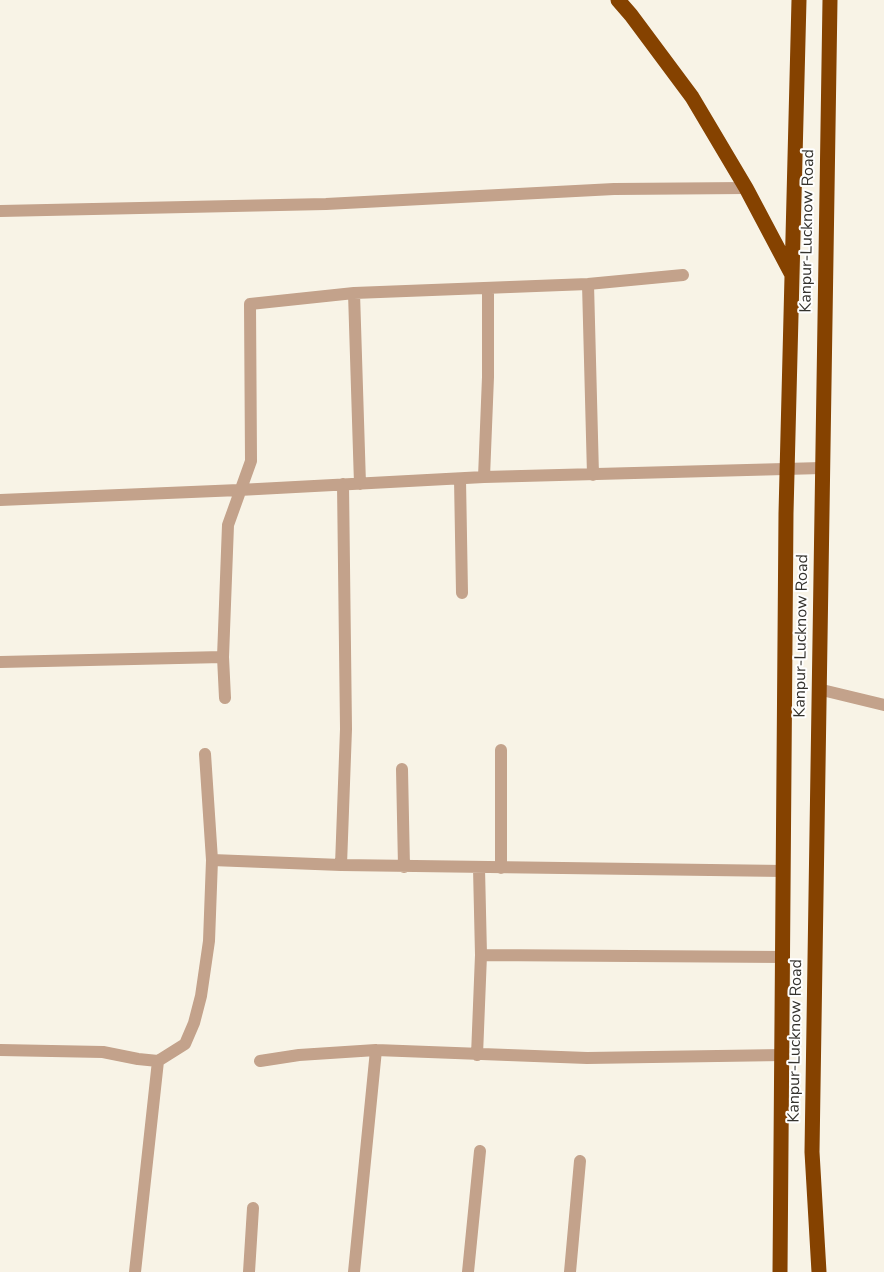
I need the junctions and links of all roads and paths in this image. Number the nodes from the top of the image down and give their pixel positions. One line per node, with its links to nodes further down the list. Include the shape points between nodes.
1 (618, 0): 4 (highway, via 692,97)
2 (798, 0): 6 (highway, Kanpur-Lucknow Road)
3 (830, 0): 11 (highway, Kanpur-Lucknow Road)
4 (746, 188): 5 (street, via 614,189 326,204); 6 (highway)
5 (0, 211)
6 (792, 274): 12 (highway, Kanpur-Lucknow Road)
7 (683, 275): 8 (street)
8 (588, 284): 9 (street); 13 (street)
9 (488, 288): 10 (street); 14 (street)
10 (354, 293): 17 (street); 18 (street, via 250,304 251,461)
11 (822, 468): 12 (street); 23 (highway, Kanpur-Lucknow Road)
12 (788, 469): 13 (street); 34 (highway, Kanpur-Lucknow Road)
13 (593, 475): 14 (street)
14 (484, 478): 15 (street)
15 (460, 479): 17 (street); 20 (street)
16 (343, 484): 17 (street); 18 (street); 30 (street, via 346,729)
17 (360, 484)
18 (239, 490): 19 (street); 21 (street, via 228,525)
19 (0, 500)
20 (462, 593)
21 (223, 657): 22 (street); 24 (street)
22 (0, 662)
23 (818, 689): 25 (street); 52 (highway, Kanpur-Lucknow Road, via 812,1152)
24 (225, 698)
25 (884, 705)
26 (501, 750): 33 (street)
27 (205, 754): 29 (street)
28 (402, 769): 31 (street)
29 (212, 860): 30 (street); 41 (street, via 209,941 194,1023 185,1044)
30 (341, 866): 31 (street)
31 (404, 866): 32 (street)
32 (479, 868): 33 (street); 35 (street)
33 (501, 868): 34 (street)
34 (784, 871): 36 (highway, Kanpur-Lucknow Road)
35 (481, 955): 36 (street); 39 (street)
36 (784, 957): 40 (highway, Kanpur-Lucknow Road)
37 (0, 1050): 41 (street, via 103,1052)
38 (376, 1050): 39 (street); 42 (street); 48 (street)
39 (477, 1055): 40 (street, via 587,1058)
40 (783, 1055): 51 (highway, Kanpur-Lucknow Road)
41 (158, 1061): 46 (street)
42 (260, 1061)
43 (480, 1151): 49 (street)
44 (580, 1161): 50 (street)
45 (253, 1208): 47 (street)
46 (135, 1272)
47 (249, 1272)
48 (354, 1272)
49 (468, 1272)
50 (570, 1272)
51 (780, 1272)
52 (819, 1272)

